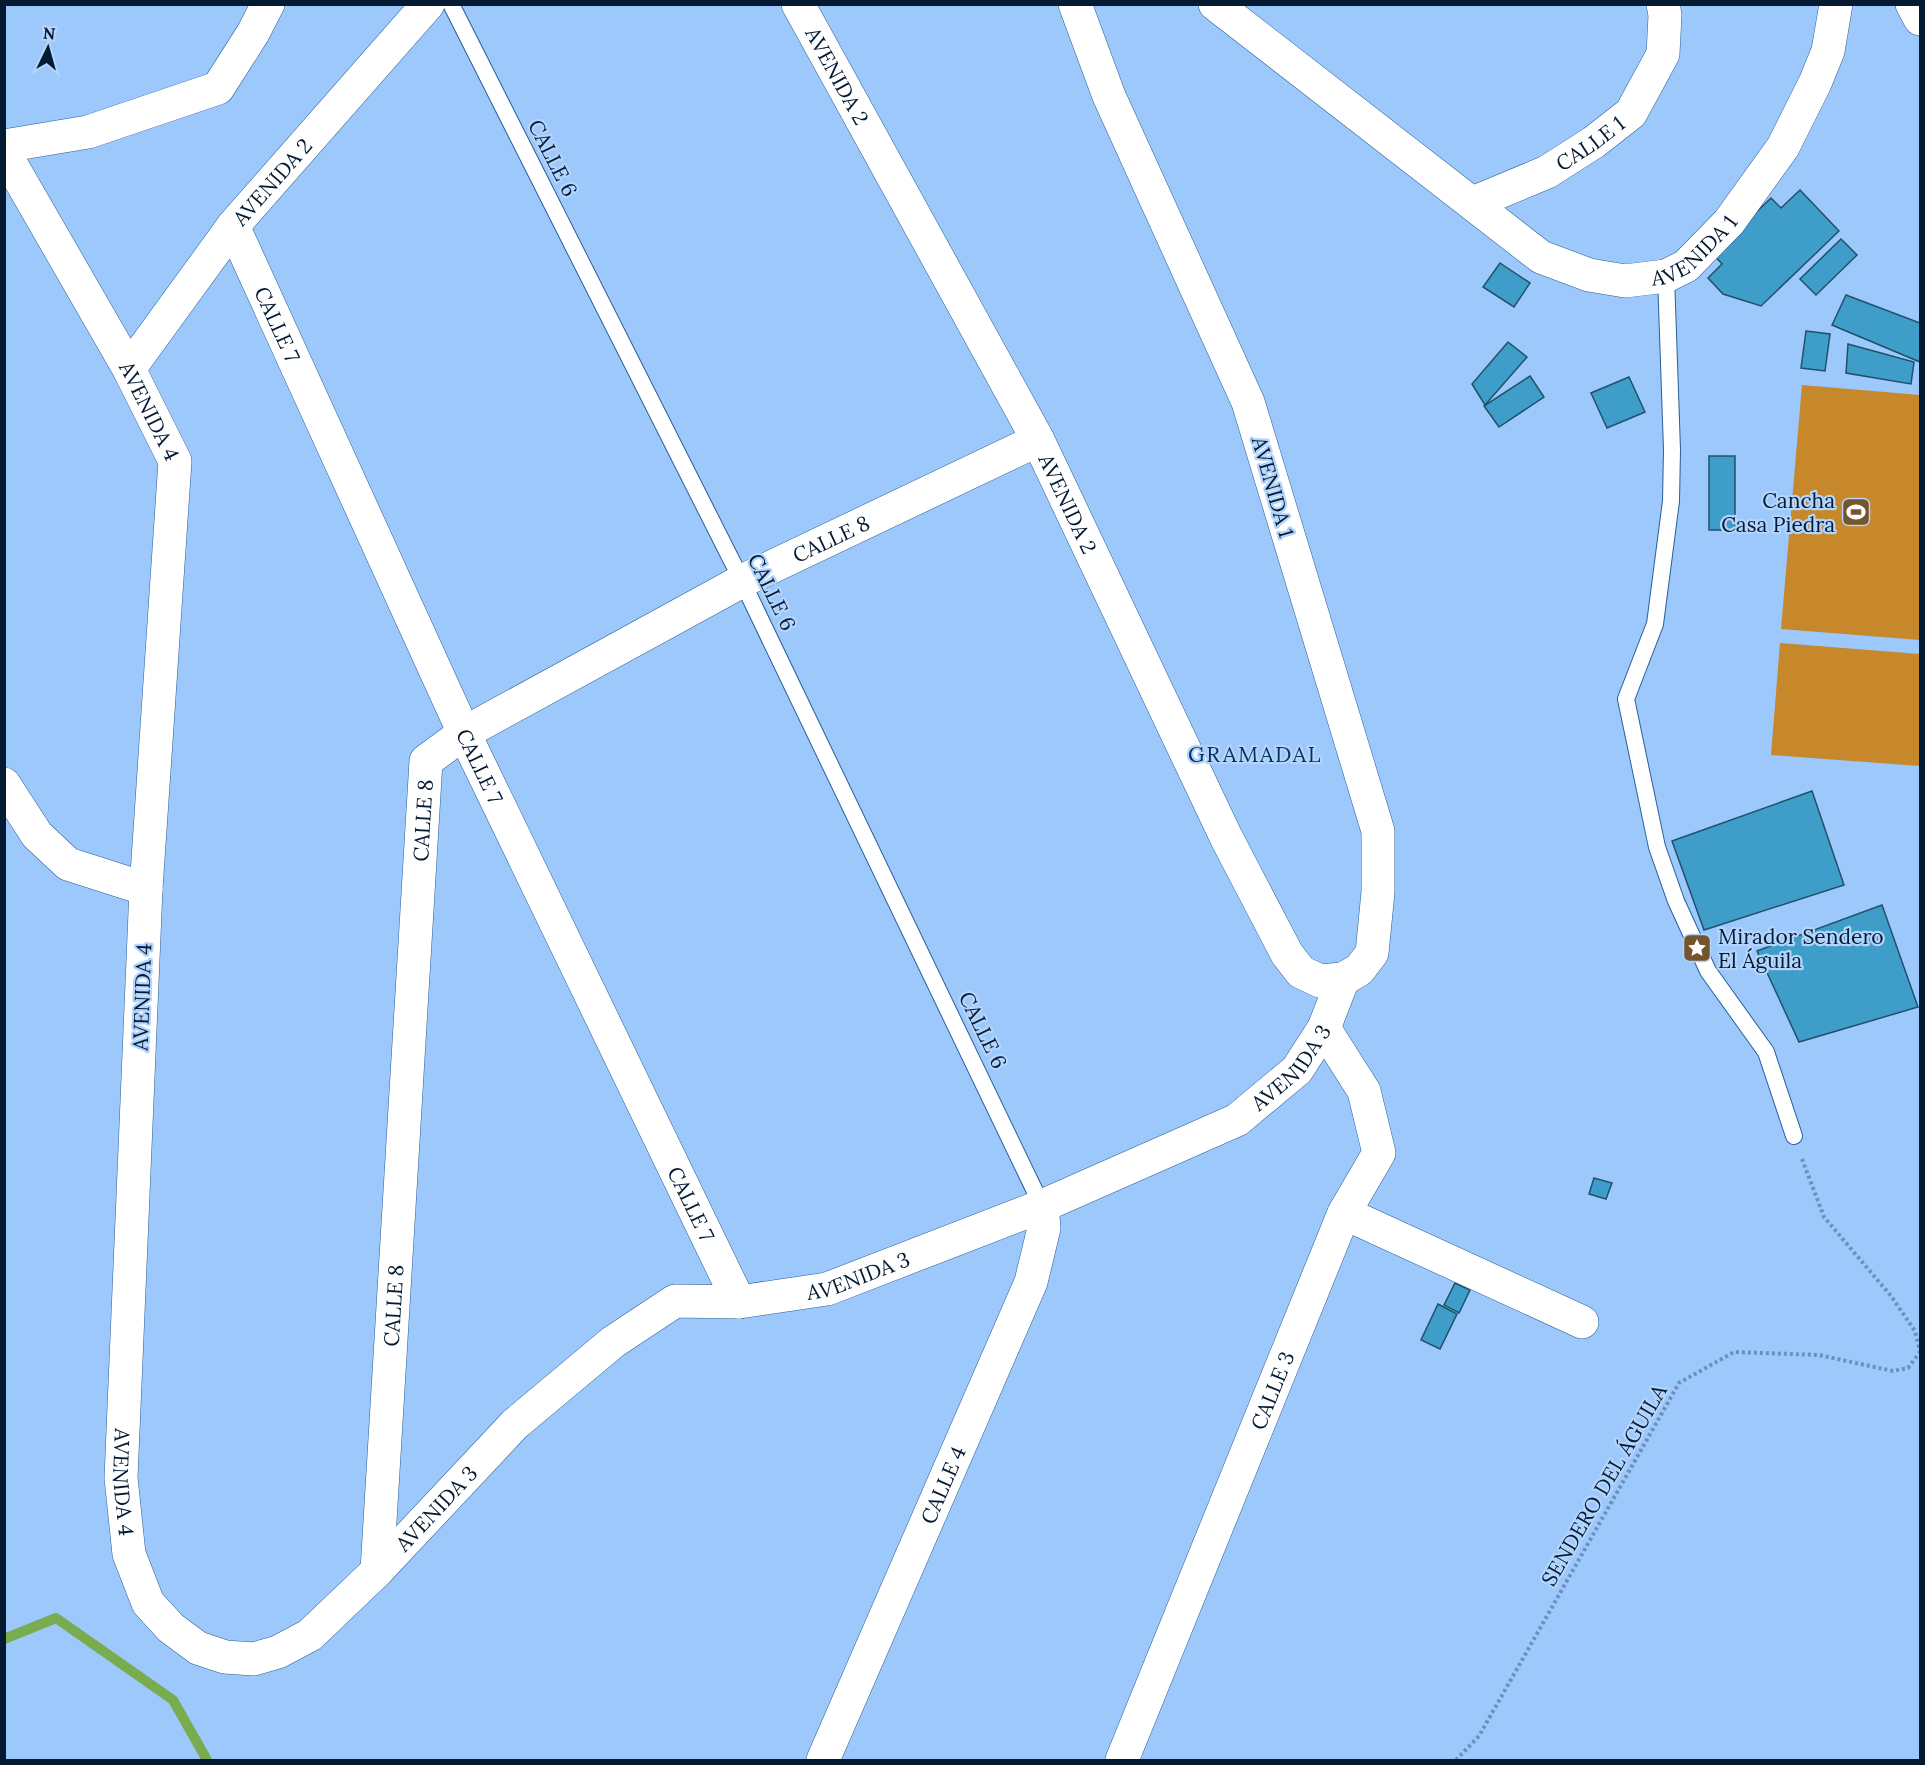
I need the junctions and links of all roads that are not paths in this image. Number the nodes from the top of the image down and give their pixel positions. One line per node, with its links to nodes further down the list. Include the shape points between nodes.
1 (267, 4): 11 (street, via 219,88 88,132)
2 (428, 4): 14 (street, AVENIDA 2)
3 (450, 4): 18 (lane, CALLE 6)
4 (798, 4): 17 (street, AVENIDA 2)
5 (1075, 4): 22 (street, AVENIDA 1, via 1109,96 1248,402 1378,831 1372,953 1359,970)
6 (1215, 4): 13 (street, AVENIDA 1)
7 (1663, 4): 13 (street, CALLE 1, via 1663,54 1631,113 1547,172)
8 (1836, 4): 15 (street, AVENIDA 1, via 1828,51 1783,147 1729,222 1686,266)
9 (1912, 4): 10 (street)
10 (1920, 20)
11 (4, 146)
12 (4, 152): 16 (street, AVENIDA 4)
13 (1473, 203): 15 (street, AVENIDA 1, via 1541,257 1588,275 1626,281)
14 (233, 226): 16 (street, AVENIDA 2); 19 (street, CALLE 7)
15 (1666, 276): 24 (lane, via 1671,501 1655,624 1626,699 1657,847 1676,901 1708,971 1766,1052)
16 (129, 369): 21 (street, AVENIDA 4, via 175,461)
17 (1038, 440): 18 (street, CALLE 8); 22 (street, AVENIDA 2, via 1226,837 1287,954 1301,972 1320,981)
18 (742, 581): 19 (street, CALLE 8); 25 (lane, CALLE 6)
19 (464, 733): 27 (street, CALLE 7); 29 (street, CALLE 8, via 426,761)
20 (4, 784): 21 (street, via 37,835 68,864)
21 (146, 889): 29 (street, AVENIDA 4, via 121,1478 129,1554 148,1603 171,1628 198,1648 225,1657 254,1659 278,1652 310,1635)
22 (1343, 979): 23 (street, AVENIDA 3)
23 (1324, 1028): 25 (street, AVENIDA 3, via 1297,1070 1237,1120); 26 (street, CALLE 3, via 1364,1091 1379,1153)
24 (1794, 1136)
25 (1042, 1206): 27 (street, AVENIDA 3, via 827,1289); 30 (street, CALLE 4, via 1044,1228 1031,1282)
26 (1344, 1213): 28 (street); 31 (street, CALLE 3)
27 (739, 1302): 29 (street, AVENIDA 3, via 675,1301 613,1342 515,1424)
28 (1582, 1322)
29 (376, 1571)
30 (823, 1761)
31 (1122, 1761)

